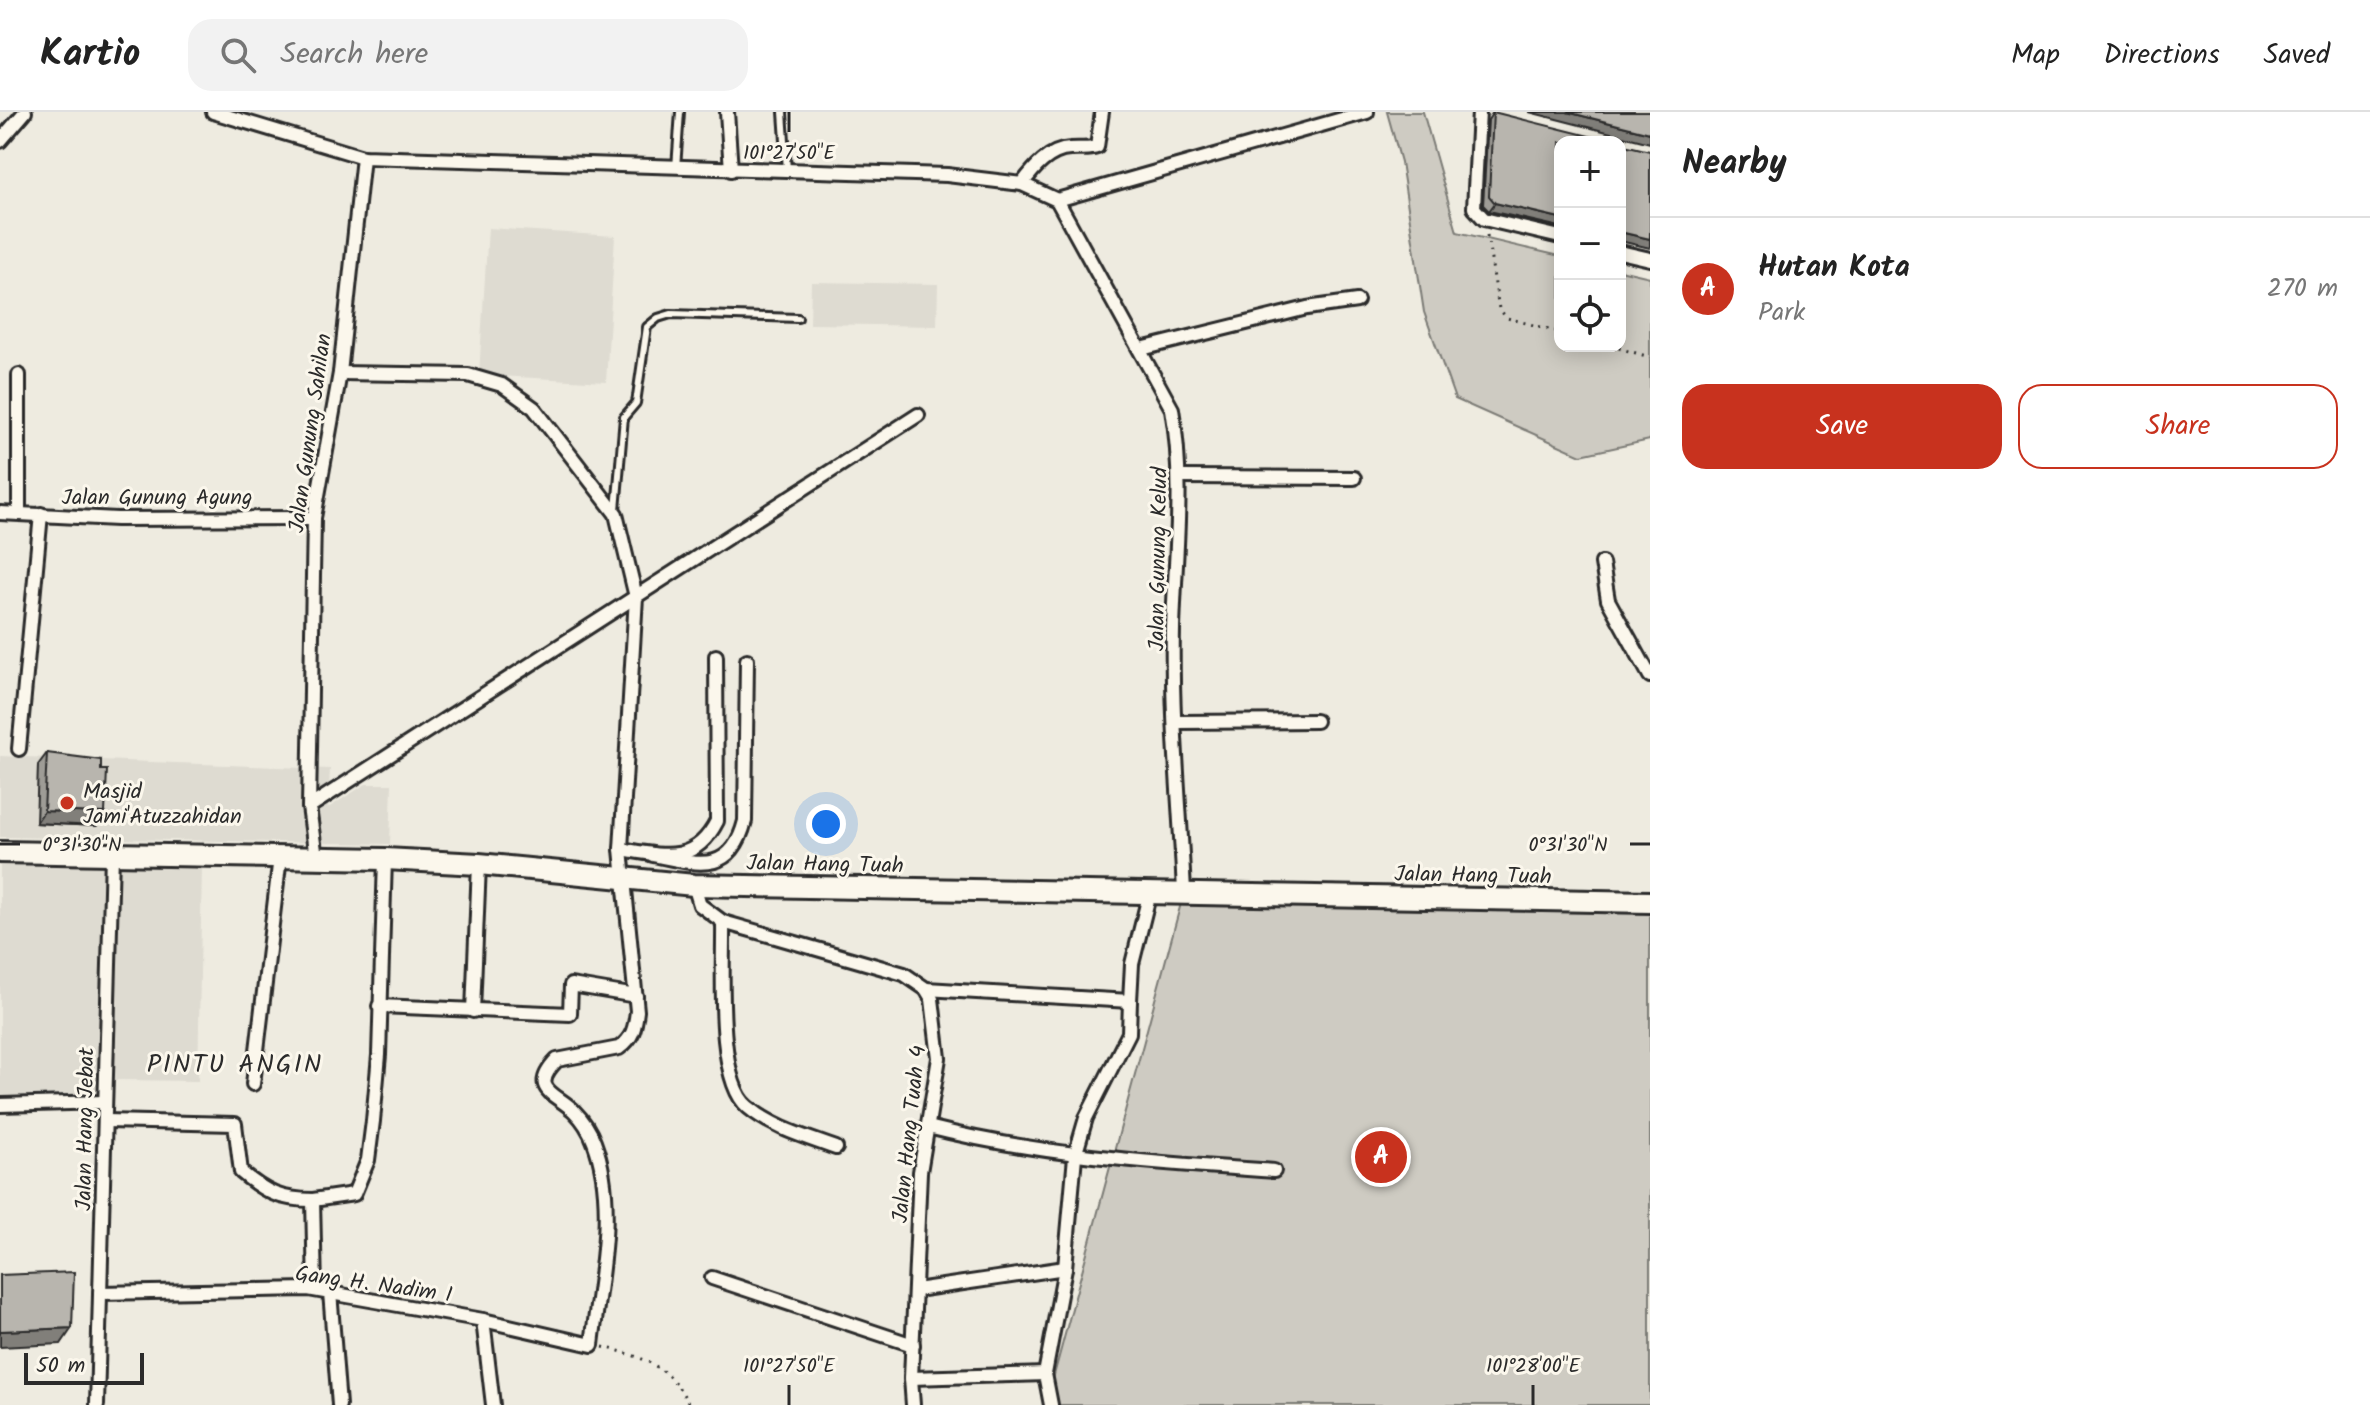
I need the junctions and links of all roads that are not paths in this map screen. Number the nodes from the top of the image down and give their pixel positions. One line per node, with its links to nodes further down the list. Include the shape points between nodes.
1 (25, 112): 9 (street)
2 (213, 112): 10 (street)
3 (680, 112): 11 (lane)
4 (727, 112): 12 (street)
5 (783, 112): 13 (lane)
6 (1102, 112): 14 (street, via 1097,147 1053,154)
7 (1367, 112): 15 (street)
8 (1479, 112): 16 (street, via 1474,208 1484,219)
9 (0, 141)
10 (363, 157): 11 (street); 22 (street, Jalan Gunung Sahilan)
11 (676, 168): 12 (street)
12 (731, 170): 13 (street)
13 (787, 170): 14 (street, via 947,175)
14 (1022, 184): 15 (street)
15 (1057, 200): 21 (street, Jalan Gunung Kelud)
16 (1554, 236)
17 (1626, 253): 18 (street)
18 (1650, 259)
19 (1357, 301): 21 (street, via 1307,308)
20 (798, 318): 30 (lane, via 671,314 647,327 636,403 624,417)
21 (1141, 349): 25 (street, Jalan Gunung Kelud, via 1172,409)
22 (340, 373): 30 (street, via 468,375 502,385 534,408); 31 (street, Jalan Gunung Sahilan)
23 (19, 375): 28 (street)
24 (918, 415): 33 (street)
25 (1181, 477): 26 (street); 38 (street, Jalan Gunung Kelud, via 1173,631)
26 (1354, 478)
27 (0, 513): 28 (street, Jalan Gunung Agung)
28 (19, 513): 29 (street, Jalan Gunung Agung)
29 (41, 514): 31 (street, Jalan Gunung Agung); 39 (street)
30 (616, 514): 33 (street)
31 (314, 518): 40 (street, Jalan Gunung Sahilan)
32 (1602, 563): 36 (street, via 1608,600)
33 (636, 597): 40 (street); 41 (street)
34 (716, 656): 44 (street, via 717,821 707,842 684,854)
35 (747, 660): 44 (street, via 745,821 740,841 724,858 708,864)
36 (1650, 676)
37 (1316, 721): 38 (street)
38 (1177, 722): 52 (street, Jalan Gunung Kelud)
39 (19, 749)
40 (309, 807): 46 (street, Jalan Gunung Sahilan)
41 (621, 849): 44 (street); 49 (street)
42 (0, 852): 43 (main road, Jalan Hang Tuah)
43 (112, 854): 45 (main road, Jalan Hang Tuah); 61 (street, Jalan Hang Jebat)
44 (653, 855)
45 (280, 857): 46 (main road, Jalan Hang Tuah); 60 (street)
46 (316, 858): 47 (main road, Jalan Hang Tuah)
47 (385, 859): 48 (main road, Jalan Hang Tuah); 58 (street)
48 (479, 864): 49 (main road, Jalan Hang Tuah); 59 (street)
49 (622, 879): 50 (main road, Jalan Hang Tuah); 56 (street)
50 (694, 885): 51 (main road, Jalan Hang Tuah); 54 (street, via 700,905)
51 (1150, 892): 52 (main road, Jalan Hang Tuah); 57 (street, via 1132,964)
52 (1184, 892): 53 (main road, Jalan Hang Tuah)
53 (1650, 902)
54 (723, 922): 55 (street, via 904,974); 65 (street, via 732,1084 747,1106 773,1123)
55 (926, 989): 57 (street); 64 (street, Jalan Hang Tuah 4, via 936,1014 939,1058)
56 (636, 996): 59 (street, via 571,985 570,1014); 75 (street, Gang H. Nadim I, via 636,1022 628,1042 557,1060 545,1086 586,1127 601,1170 606,1215 592,1345)
57 (1130, 1001): 66 (street, via 1129,1033 1086,1118)
58 (379, 1006): 59 (street); 68 (street, via 368,1160 354,1194)
59 (473, 1011)
60 (253, 1084)
61 (104, 1102): 62 (street); 63 (street, Jalan Hang Jebat)
62 (0, 1105)
63 (106, 1121): 68 (street, via 235,1124 241,1172 286,1200); 74 (street, Jalan Hang Jebat)
64 (928, 1127): 66 (street, via 997,1145); 72 (street, Jalan Hang Tuah 4, via 920,1172)
65 (836, 1148)
66 (1075, 1156): 67 (street); 69 (street)
67 (1274, 1171)
68 (313, 1200): 71 (street)
69 (1065, 1268): 72 (street); 77 (street)
70 (712, 1278): 76 (street)
71 (315, 1289): 73 (street, Gang H. Nadim I); 74 (street, Gang H. Nadim I)
72 (916, 1290): 76 (street, Jalan Hang Tuah 4)
73 (330, 1292): 75 (street, Gang H. Nadim I); 80 (street)
74 (100, 1293): 79 (street, Jalan Hang Jebat)
75 (483, 1320): 81 (street)
76 (913, 1345): 78 (street, Jalan Hang Tuah 4)
77 (1045, 1374): 78 (street); 83 (street)
78 (911, 1378): 82 (street, Jalan Hang Tuah 4)
79 (97, 1405)
80 (339, 1405)
81 (493, 1405)
82 (913, 1405)
83 (1051, 1405)

